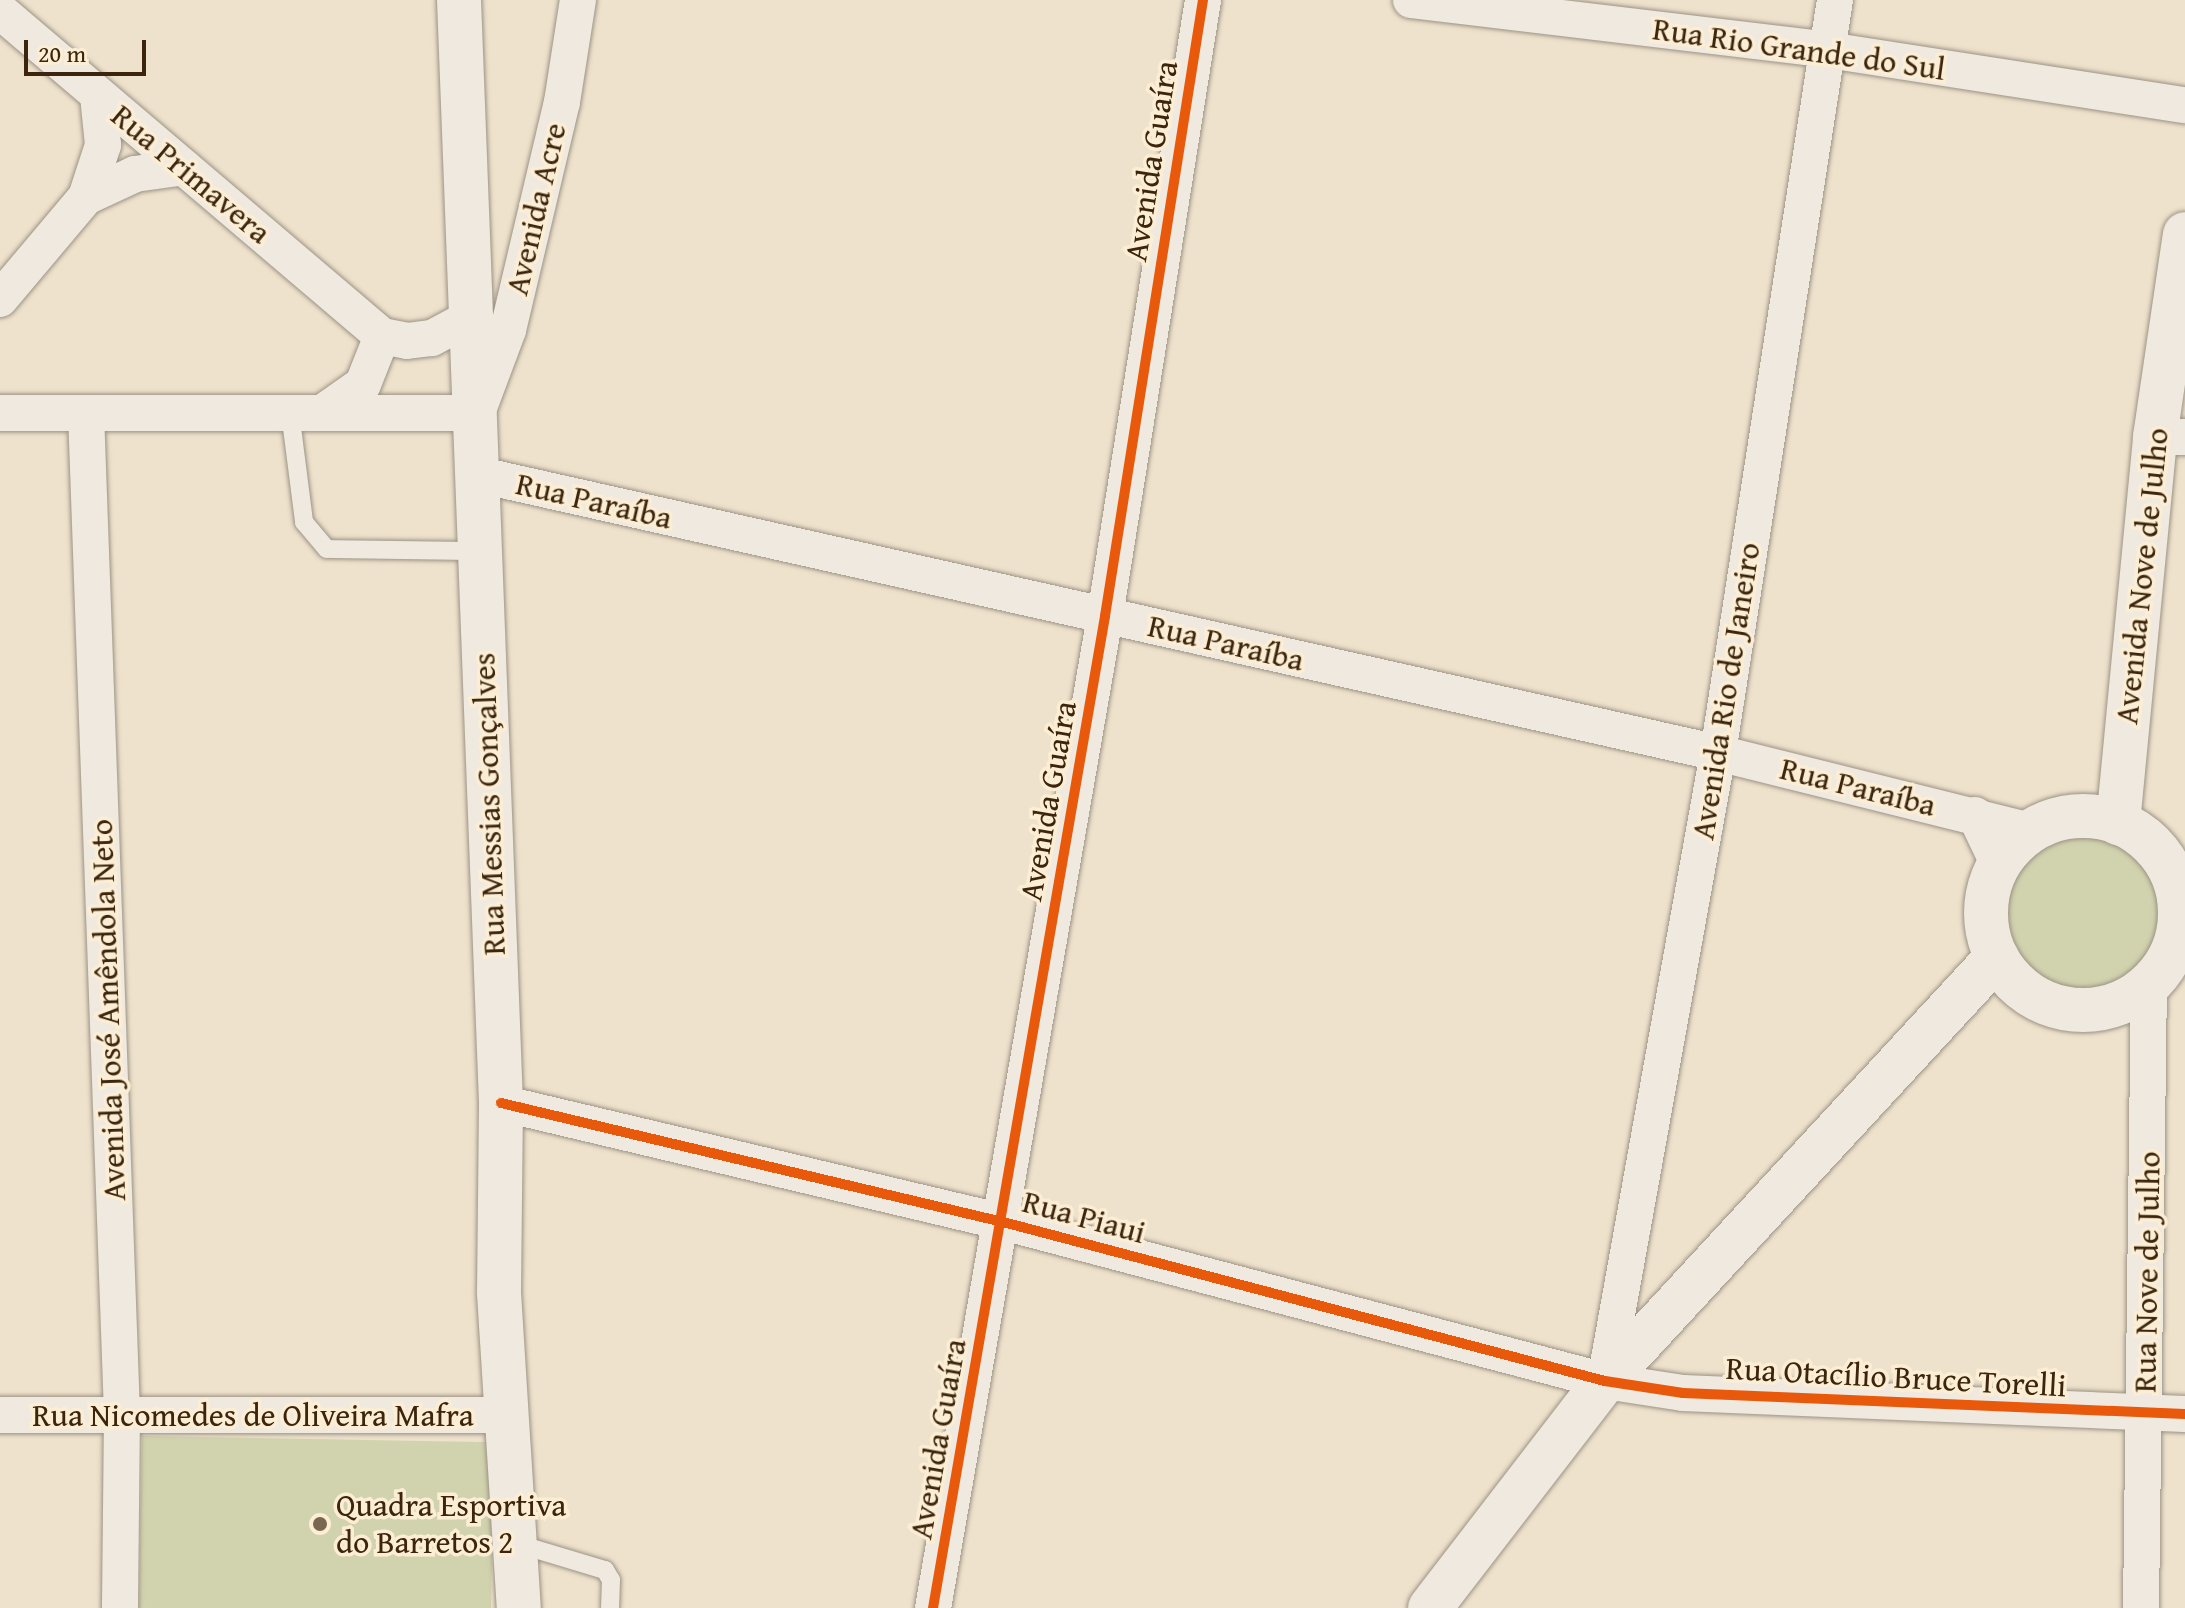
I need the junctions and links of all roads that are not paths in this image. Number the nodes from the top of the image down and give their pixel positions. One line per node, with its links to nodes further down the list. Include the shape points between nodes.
1 (459, 0): 14 (street, Rua Messias Gonçalves)
2 (578, 0): 19 (street, Avenida Acre, via 562,102 508,330)
3 (1203, 0): 23 (street, Avenida Guaíra)
4 (1411, 0): 7 (street, Rua Rio Grande do Sul)
5 (1835, 0): 7 (street, Avenida Rio de Janeiro)
6 (0, 11): 8 (street, Rua Primavera)
7 (1828, 50): 9 (street, Rua Rio Grande do Sul); 24 (street, Avenida Rio de Janeiro)
8 (98, 96): 10 (street, Rua Primavera); 11 (street, via 103,145)
9 (2185, 105)
10 (184, 167): 11 (street, via 135,174); 15 (street, Rua Primavera)
11 (86, 197): 13 (street)
12 (2185, 234): 20 (street, Avenida Nove de Julho)
13 (0, 299)
14 (473, 316): 15 (street, via 432,338); 19 (street, Rua Messias Gonçalves)
15 (382, 336): 16 (street, via 363,384)
16 (306, 412): 18 (street); 19 (street); 22 (lane, via 304,522 327,549)
17 (0, 413): 18 (street)
18 (86, 413): 35 (street, Avenida José Amêndola Neto)
19 (477, 413): 21 (street, Rua Messias Gonçalves)
20 (2170, 437): 26 (street, Avenida Nove de Julho)
21 (476, 474): 22 (street, Rua Messias Gonçalves); 23 (street, Rua Paraíba)
22 (479, 551): 32 (street, Rua Messias Gonçalves)
23 (1105, 616): 24 (street, Rua Paraíba); 33 (street, Avenida Guaíra)
24 (1718, 753): 25 (street, Rua Paraíba); 34 (street, Avenida Rio de Janeiro)
25 (1975, 815): 27 (street, Rua Paraíba); 28 (street, Rua Paraíba)
26 (2118, 823): 27 (street, via 2065,817); 29 (street, via 2148,841)
27 (2030, 831): 28 (street)
28 (1999, 865): 30 (street, via 1986,915)
29 (2179, 875): 31 (street, via 2178,934 2168,961)
30 (1997, 957): 31 (street, via 2013,980 2036,998 2063,1008 2092,1010 2120,1003); 34 (street)
31 (2149, 984): 36 (street, Rua Nove de Julho)
32 (501, 1103): 33 (street, Rua Piaui); 39 (street, Rua Messias Gonçalves, via 499,1293)
33 (1003, 1222): 34 (street, Rua Piaui); 44 (street, Avenida Guaíra)
34 (1605, 1381): 36 (street, Rua Otacílio Bruce Torelli, via 1683,1393); 45 (street)
35 (122, 1413): 38 (street, Rua Nicomedes de Oliveira Mafra); 39 (street, Rua Nicomedes de Oliveira Mafra); 41 (street, Avenida José Amêndola Neto)
36 (2144, 1414): 37 (street, Rua Otacílio Bruce Torelli); 46 (street, Rua Nove de Julho)
37 (2185, 1414)
38 (0, 1415)
39 (506, 1415): 40 (street, Rua Messias Gonçalves)
40 (515, 1543): 42 (street, Rua Messias Gonçalves); 43 (lane, via 605,1570 611,1580)
41 (120, 1608)
42 (519, 1608)
43 (610, 1608)
44 (933, 1608)
45 (1430, 1608)
46 (2141, 1608)

